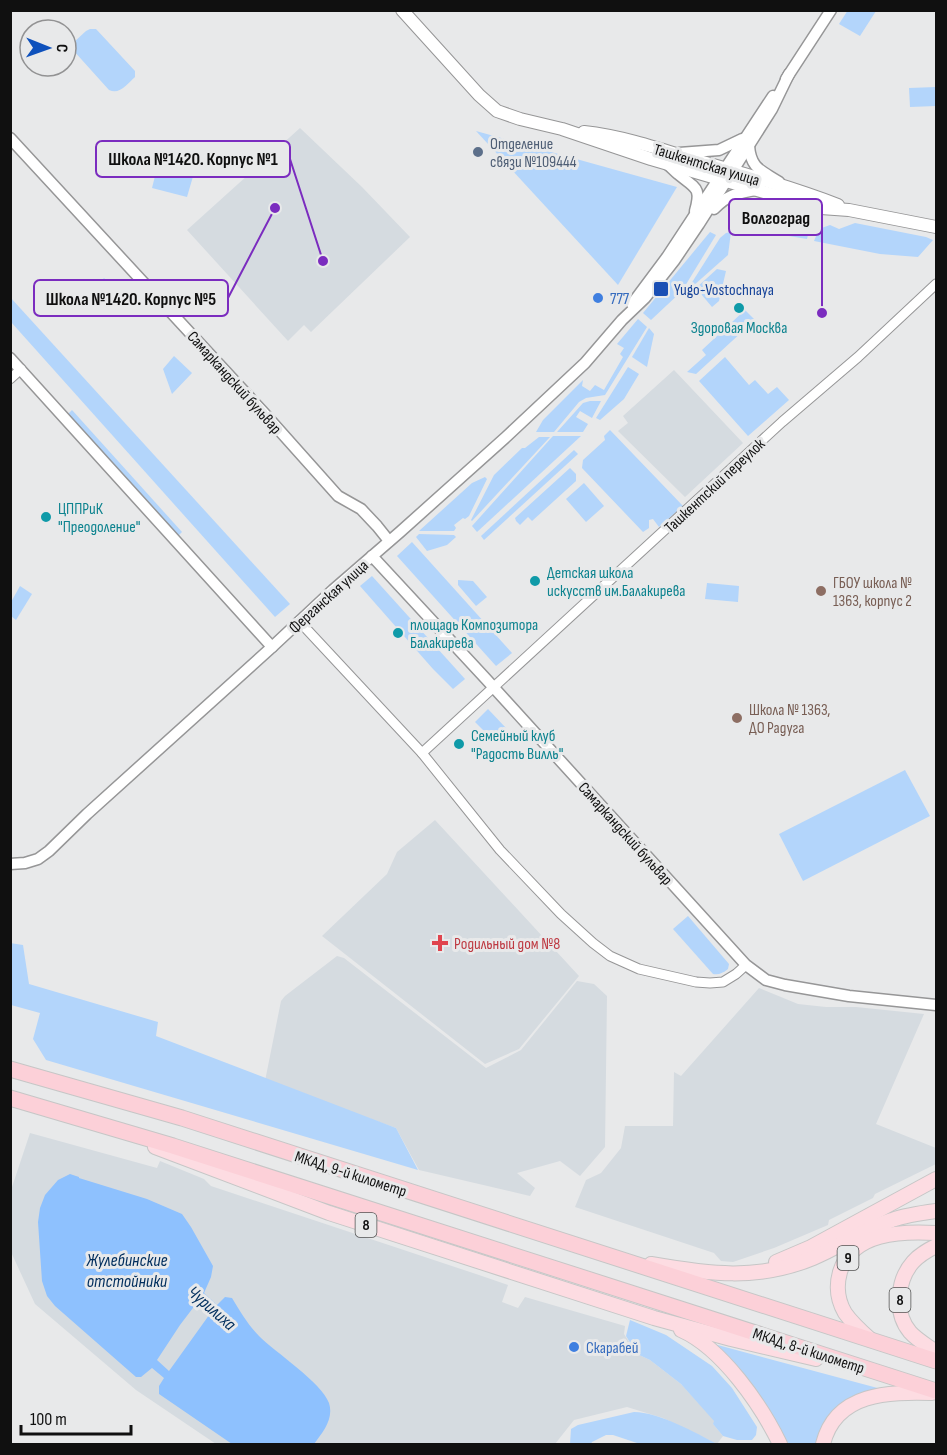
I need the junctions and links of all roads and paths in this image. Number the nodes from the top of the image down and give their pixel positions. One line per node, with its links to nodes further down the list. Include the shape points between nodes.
1 (402, 10): 5 (main road, Ташкентская улица, via 497,111)
2 (831, 10): 4 (street, Ферганская улица, via 789,74 772,109)
3 (10, 138): 16 (street, Самаркандский бульвар, via 338,496 361,509)
4 (747, 142): 5 (street); 6 (street, Ферганская улица); 7 (street, via 752,163)
5 (671, 158): 6 (main road, Ташкентская улица); 10 (street, via 679,175 698,194)
6 (725, 175): 7 (main road, Ташкентская улица); 8 (main road, Ташкентская улица); 10 (street, Ферганская улица)
7 (786, 187): 9 (main road, Ташкентская улица)
8 (756, 190): 9 (main road, Ташкентская улица, via 821,208); 10 (street, via 727,197)
9 (849, 210): 11 (main road, Ташкентская улица)
10 (695, 222): 16 (street, Ферганская улица, via 585,363)
11 (934, 228)
12 (936, 284): 20 (street, Ташкентский переулок)
13 (10, 358): 14 (street)
14 (21, 369): 15 (street); 19 (street)
15 (10, 379)
16 (389, 541): 17 (street, Ферганская улица)
17 (372, 556): 18 (street, Ферганская улица); 20 (street, Самаркандский бульвар)
18 (299, 621): 19 (street, Ферганская улица); 21 (street)
19 (272, 647): 22 (street, Ферганская улица, via 49,850 38,859)
20 (494, 688): 21 (street, Ташкентский переулок); 23 (street, Самаркандский бульвар)
21 (422, 753): 23 (street, via 500,850 592,944 610,956 639,969 710,983 723,982)
22 (10, 864)
23 (747, 965): 24 (street, Самаркандский бульвар, via 766,980 785,985)
24 (936, 1005)
25 (10, 1069): 31 (highway, МКАД, 9-й километр, via 182,1118)
26 (10, 1098): 27 (highway, МКАД, 9-й километр)
27 (82, 1118): 34 (highway, МКАД, 9-й километр); 35 (main road, 8, via 329,1213)
28 (936, 1179): 32 (main road, via 788,1258)
29 (936, 1211): 32 (main road, via 891,1221 790,1266 761,1273)
30 (936, 1242): 36 (main road, 9, via 915,1232 899,1233 872,1239 857,1247 846,1260 838,1285 840,1302 849,1318); 37 (main road, 8, via 912,1262 905,1274 899,1304 910,1332)
31 (604, 1255): 32 (main road); 33 (highway, МКАД, 9-й километр)
32 (729, 1273)
33 (690, 1283): 36 (highway, МКАД, 8-й километр)
34 (681, 1310): 39 (highway, МКАД, 8-й километр)
35 (654, 1318): 39 (main road); 41 (main road, 8, via 687,1333 728,1366)
36 (871, 1340): 38 (highway, МКАД, 8-й километр)
37 (936, 1352)
38 (936, 1361)
39 (891, 1376): 40 (highway, МКАД, 8-й километр)
40 (936, 1392): 42 (main road, via 884,1394 857,1402 836,1419)
41 (780, 1443)
42 (823, 1444)

